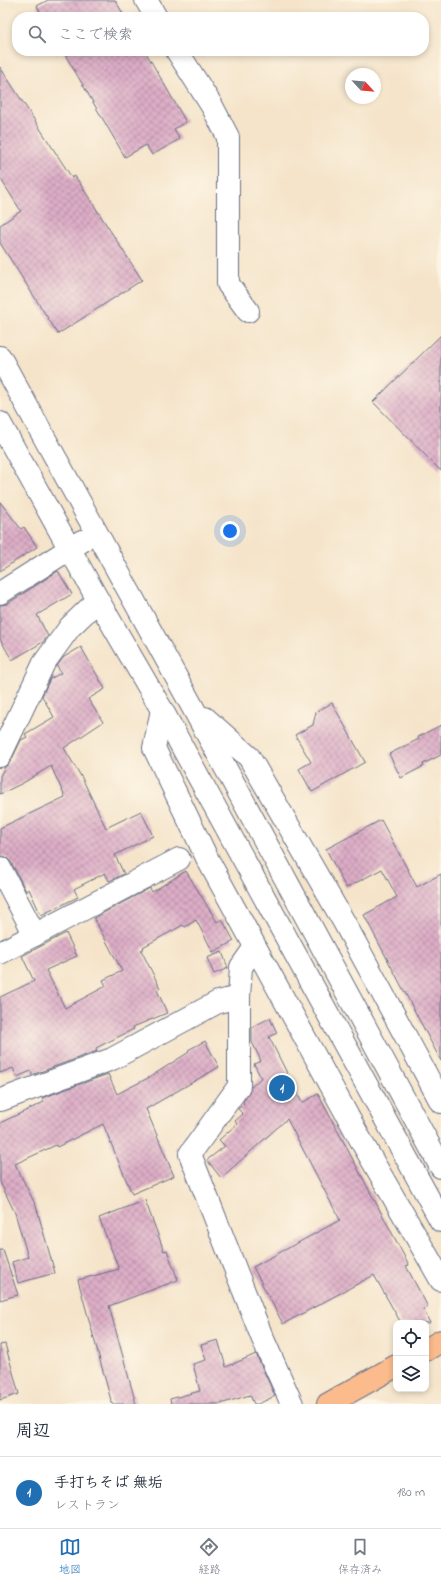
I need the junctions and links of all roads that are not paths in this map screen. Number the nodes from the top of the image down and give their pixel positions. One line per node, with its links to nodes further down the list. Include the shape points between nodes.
1 (146, 0): 2 (street)
2 (153, 12)
3 (180, 56): 4 (street, via 228,137 228,284)
4 (248, 311)
5 (0, 357): 7 (street)
6 (3, 435): 8 (street)
7 (96, 532): 8 (street); 11 (street)
8 (70, 548): 9 (street); 10 (street)
9 (0, 593)
10 (98, 600): 12 (street); 13 (street, via 70,627 44,663)
11 (192, 706): 21 (street, via 249,757 344,922); 22 (street)
12 (162, 710): 17 (street, via 154,748 208,860); 23 (street)
13 (0, 756)
14 (179, 859): 16 (street)
15 (0, 868): 16 (street)
16 (35, 935): 18 (street)
17 (256, 947): 19 (street, via 241,967); 24 (street, via 364,1146)
18 (0, 953)
19 (239, 997): 20 (street, via 218,1002 112,1059); 28 (street, via 239,1086 190,1154 262,1337)
20 (1, 1100)
21 (441, 1102)
22 (441, 1167)
23 (441, 1221)
24 (441, 1280)
25 (441, 1342): 26 (highway)
26 (429, 1348)
27 (393, 1368): 29 (highway)
28 (292, 1404)
29 (328, 1404)

